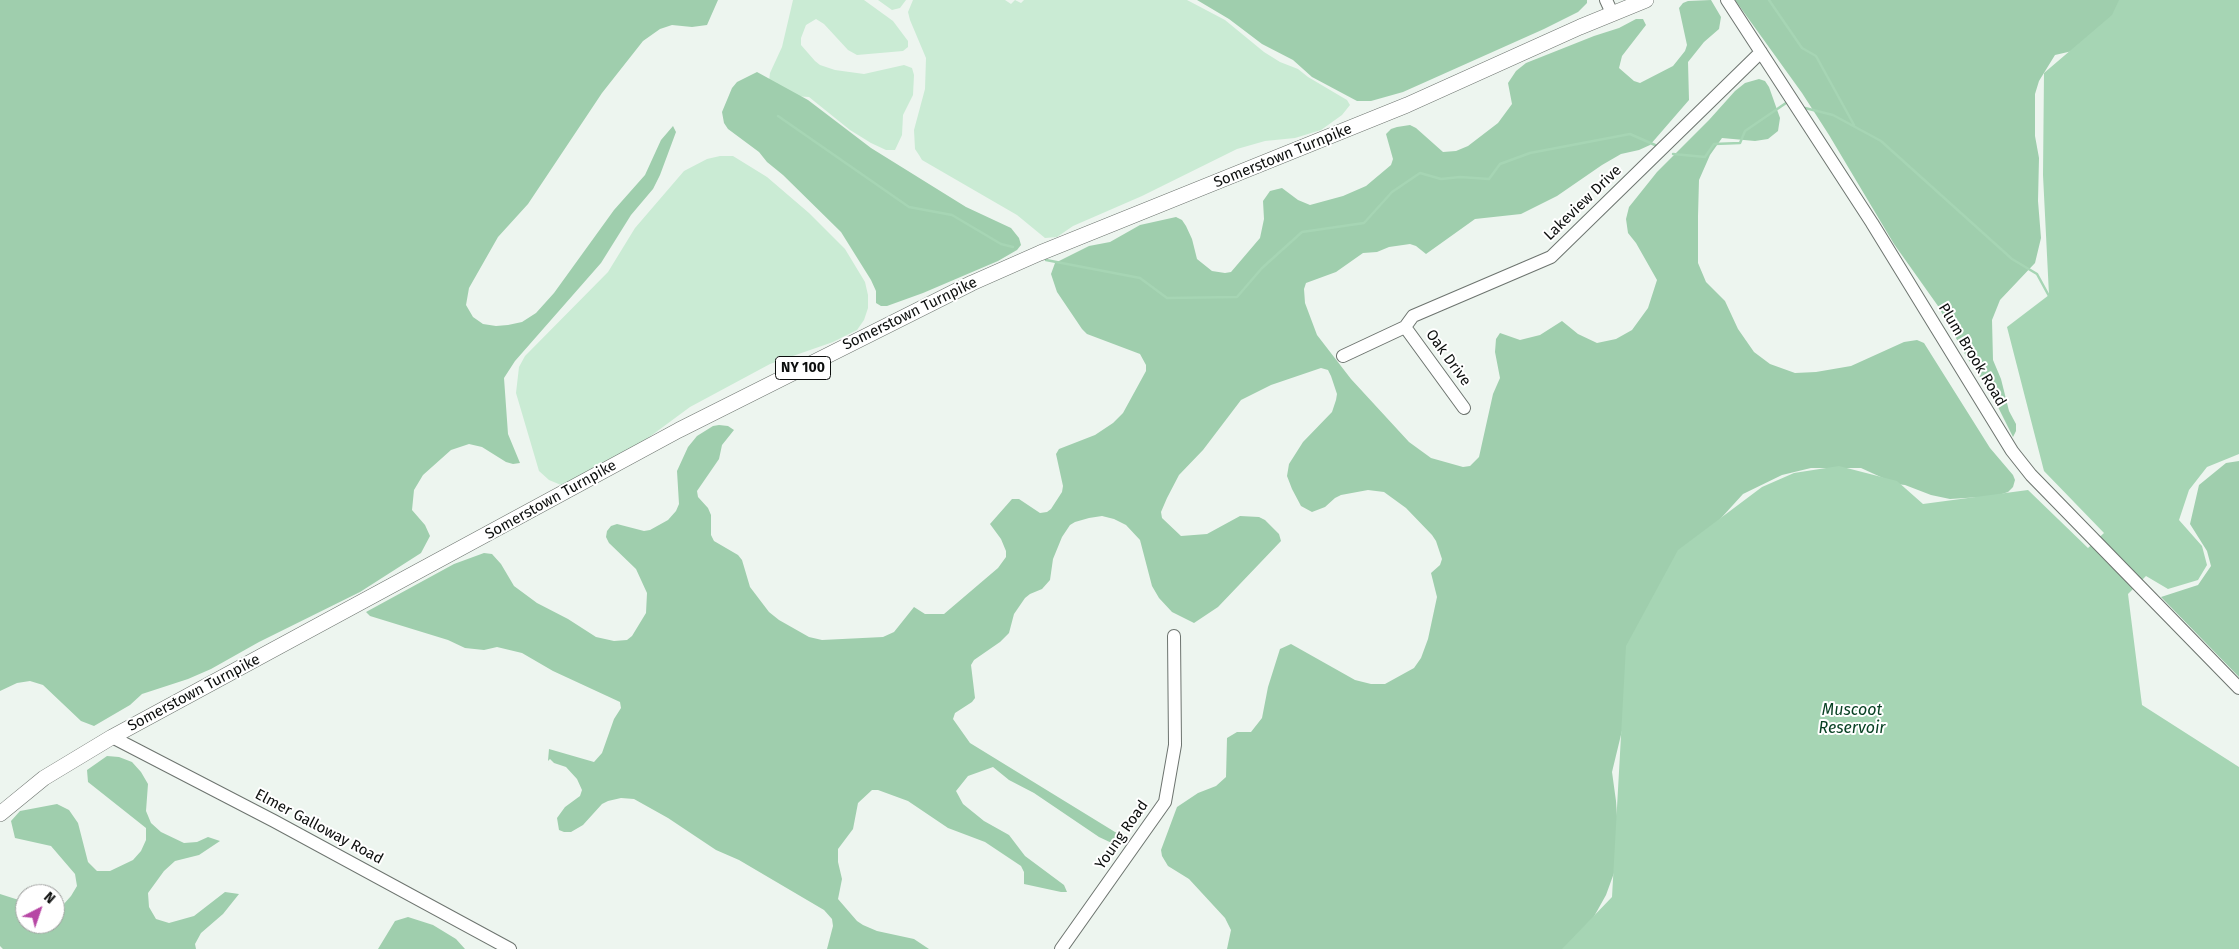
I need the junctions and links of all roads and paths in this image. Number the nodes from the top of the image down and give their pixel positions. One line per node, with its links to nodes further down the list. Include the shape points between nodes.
1 (1646, 0): 3 (main road, Somerstown Turnpike / NY 100)
2 (1727, 0): 4 (street, Plum Brook Road)
3 (1609, 7): 10 (main road, Somerstown Turnpike / NY 100, via 1407,105 972,283 679,430)
4 (1761, 52): 5 (street, Lakeview Drive, via 1551,257 1413,316); 9 (street, Plum Brook Road, via 1872,223 2012,452)
5 (1405, 327): 6 (street, Lakeview Drive); 7 (street, Oak Drive)
6 (1342, 356)
7 (1464, 408)
8 (1174, 636): 13 (street, Young Road, via 1175,745 1165,802)
9 (2239, 688)
10 (112, 736): 11 (main road, Somerstown Turnpike / NY 100, via 44,778); 12 (street, Elmer Galloway Road)
11 (0, 814)
12 (510, 949)
13 (1061, 949)

